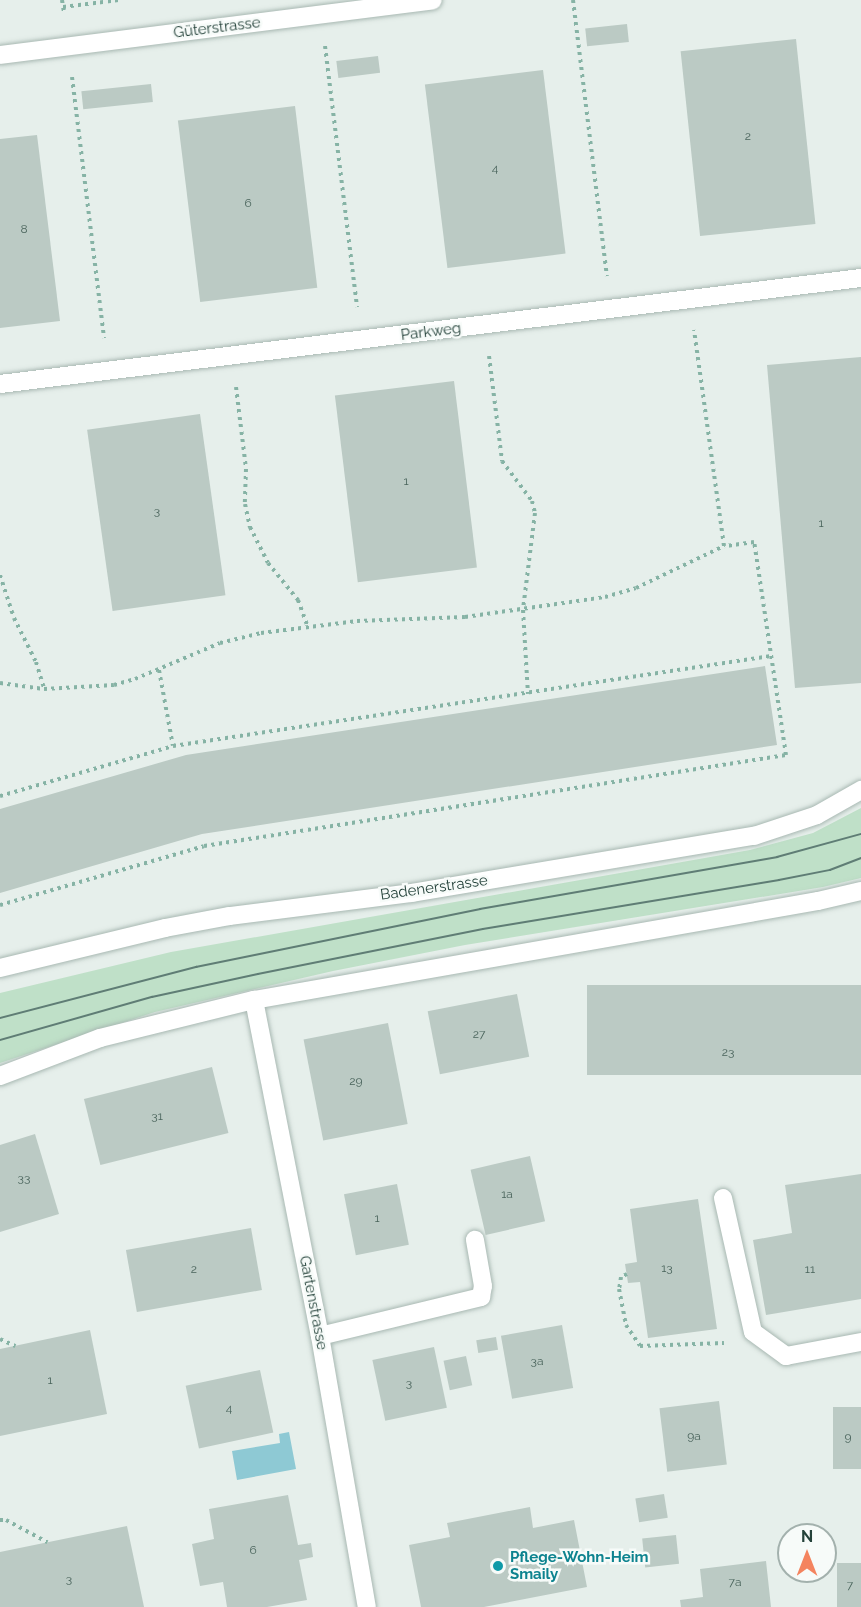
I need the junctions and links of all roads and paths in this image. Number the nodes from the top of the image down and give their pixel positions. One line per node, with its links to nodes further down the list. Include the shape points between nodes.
1 (118, 0): 4 (path)
2 (433, 0): 5 (main road, Güterstrasse)
3 (573, 0): 10 (path)
4 (63, 7)
5 (321, 14): 6 (main road, Güterstrasse); 12 (path)
6 (68, 46): 7 (main road, Güterstrasse); 14 (path)
7 (0, 55)
8 (861, 278): 9 (main road, Parkweg)
9 (690, 300): 10 (main road, Parkweg); 16 (path)
10 (611, 309): 11 (main road, Parkweg)
11 (485, 326): 12 (main road, Parkweg); 18 (path, via 502,461 532,501 535,513)
12 (361, 340): 13 (main road, Parkweg)
13 (232, 356): 14 (main road, Parkweg); 19 (path, via 246,469 246,515 259,550 298,600)
14 (108, 371): 15 (main road, Parkweg)
15 (0, 384)
16 (724, 546): 18 (path, via 621,593); 20 (path, via 754,542)
17 (0, 575): 23 (path)
18 (523, 610): 19 (path); 24 (path)
19 (309, 627): 21 (path, via 220,643)
20 (771, 656): 24 (path); 29 (path, via 786,755 204,846)
21 (159, 670): 23 (path, via 114,685); 25 (path)
22 (0, 683): 23 (path)
23 (44, 689)
24 (528, 694): 25 (path)
25 (174, 746): 27 (path)
26 (861, 790): 30 (main road, Badenerstrasse, via 817,815 754,836 412,893 230,916)
27 (0, 796)
28 (861, 891): 31 (main road)
29 (0, 905)
30 (0, 968)
31 (254, 1000): 32 (main road, via 100,1038); 37 (main road, Gartenstrasse)
32 (0, 1076)
33 (723, 1198): 36 (main road)
34 (475, 1240): 37 (main road, via 483,1286 481,1298)
35 (627, 1274): 36 (path, via 621,1277 620,1289 626,1325 640,1346 734,1342)
36 (753, 1332): 39 (main road, via 786,1356)
37 (320, 1336): 43 (main road, Gartenstrasse)
38 (0, 1339): 40 (path)
39 (861, 1342)
40 (15, 1346)
41 (0, 1520): 42 (path)
42 (47, 1542)
43 (367, 1607)

